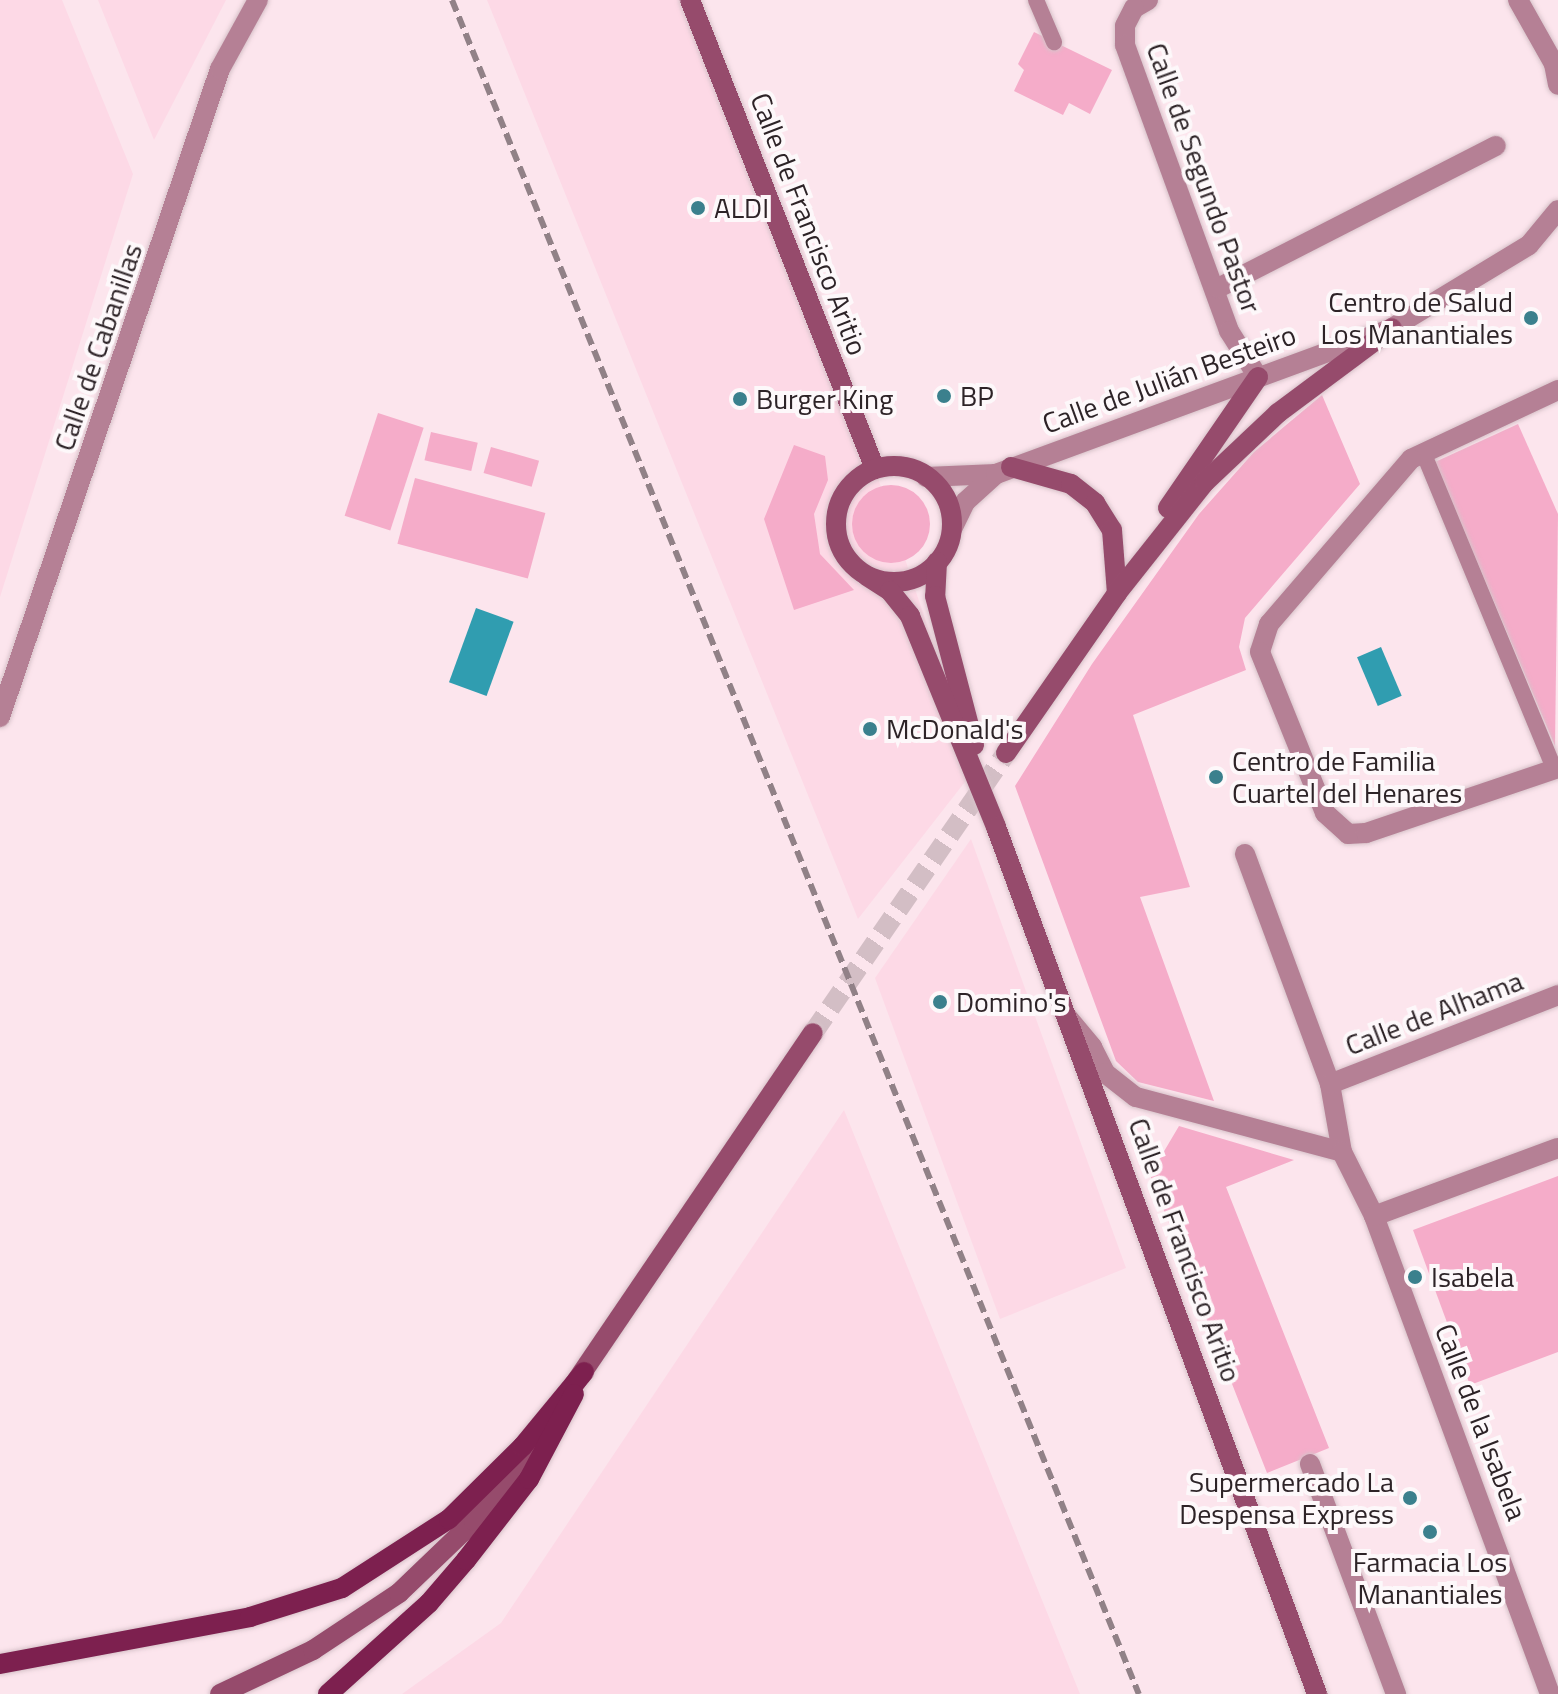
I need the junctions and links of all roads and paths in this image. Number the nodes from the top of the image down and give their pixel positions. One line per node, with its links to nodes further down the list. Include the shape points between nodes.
1 (258, 0): 25 (street, Calle de Cabanillas, via 220,69)
2 (690, 0): 18 (main road, Calle de Francisco Aritio)
3 (1036, 0): 6 (street)
4 (1148, 0): 13 (street, Calle de Segundo Pastor, via 1134,8 1125,26 1125,45)
5 (1518, 0): 7 (street)
6 (1054, 42)
7 (1556, 65): 8 (street)
8 (1558, 85)
9 (1496, 146): 13 (street)
10 (1558, 210): 12 (street, Calle de Julián Besteiro)
11 (1558, 237): 12 (street, Calle de Julián Besteiro)
12 (1529, 245): 14 (street, Calle de Julián Besteiro)
13 (1218, 288): 15 (street, Calle de Segundo Pastor, via 1229,331)
14 (1392, 328): 15 (street, Calle de Julián Besteiro); 24 (main road, via 1235,451)
15 (1258, 377): 19 (street, Calle de Julián Besteiro); 24 (main road, via 1138,552)
16 (1558, 390): 17 (street)
17 (1423, 452): 27 (street); 27 (street, via 1397,475 1261,637 1260,652 1325,813 1334,826 1360,835)
18 (875, 469): 20 (main road, via 896,466); 23 (main road, via 855,480 841,498 835,520 838,543 849,562)
19 (1004, 470): 20 (street, Calle de Julián Besteiro); 21 (street, Calle de Julián Besteiro, via 965,502); 24 (main road, via 1071,484 1095,503 1112,530)
20 (926, 477): 21 (main road, via 945,495)
21 (952, 529): 22 (main road)
22 (937, 562): 23 (main road, via 905,581); 28 (main road, Calle de Francisco Aritio, via 940,621)
23 (867, 576): 28 (main road, Calle de Francisco Aritio, via 890,591 910,616)
24 (1117, 593): 26 (main road)
25 (0, 717)
26 (1006, 753)
27 (1556, 769)
28 (996, 827): 31 (main road, Calle de Francisco Aritio)
29 (1245, 854): 33 (street, Calle de la Isabela)
30 (1558, 995): 33 (street, Calle de Alhama)
31 (1068, 1018): 35 (street, via 1105,1073 1136,1097); 42 (main road, Calle de Francisco Aritio)
32 (813, 1033): 37 (main road)
33 (1330, 1084): 35 (street, Calle de la Isabela)
34 (1558, 1148): 36 (street)
35 (1342, 1152): 36 (street, Calle de la Isabela)
36 (1374, 1216): 44 (street, Calle de la Isabela)
37 (584, 1372): 39 (main road, via 523,1446 449,1519 342,1588 250,1617); 40 (main road, via 498,1492 424,1573 313,1650); 41 (main road, via 563,1420 498,1522 429,1603)
38 (1310, 1464): 43 (street)
39 (0, 1664)
40 (220, 1694)
41 (328, 1694)
42 (1317, 1694)
43 (1396, 1694)
44 (1550, 1694)

